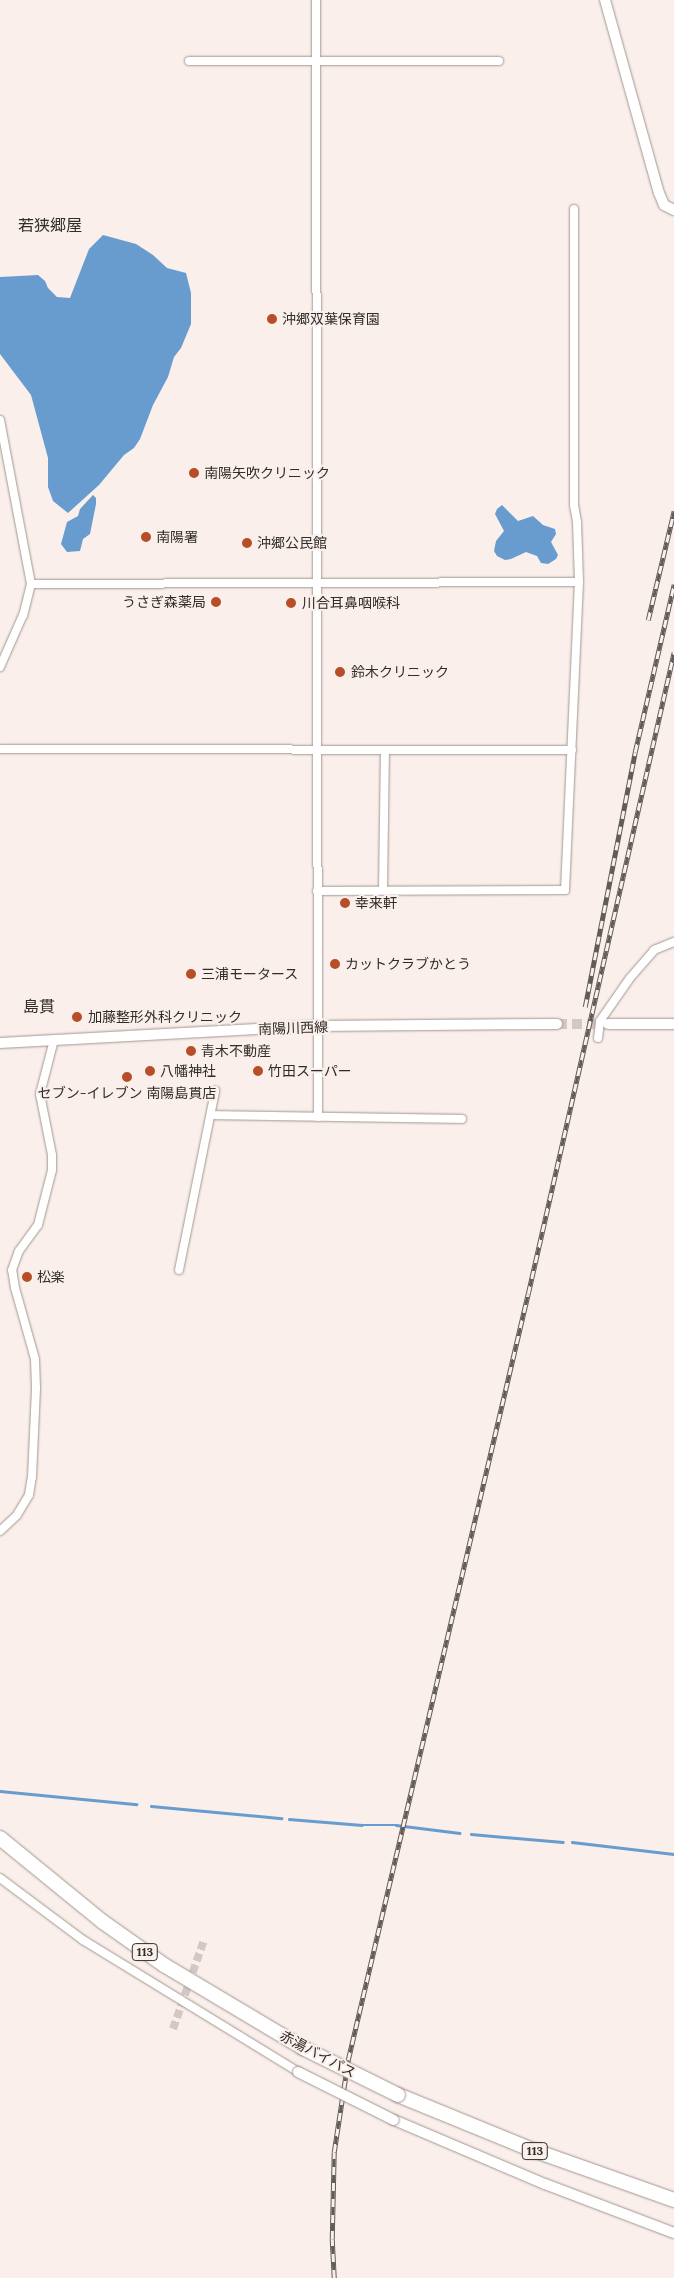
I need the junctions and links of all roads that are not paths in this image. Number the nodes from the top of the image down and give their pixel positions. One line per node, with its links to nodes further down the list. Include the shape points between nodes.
1 (316, 0): 4 (street)
2 (605, 0): 7 (street, via 659,193 664,205)
3 (189, 61): 4 (street)
4 (317, 61): 5 (street); 9 (street)
5 (499, 61)
6 (574, 209): 10 (street, via 574,505)
7 (674, 210)
8 (0, 420): 11 (street)
9 (319, 582): 10 (street); 11 (street); 14 (street)
10 (579, 582): 16 (street)
11 (30, 584): 12 (street, via 23,615)
12 (0, 667)
13 (0, 749): 14 (street)
14 (318, 750): 15 (street); 18 (street)
15 (386, 750): 16 (street); 17 (street)
16 (572, 750): 17 (street, via 565,890)
17 (382, 890): 18 (street)
18 (317, 891): 23 (street)
19 (674, 942): 24 (street, via 654,950 630,978 600,1021)
20 (557, 1024): 23 (street, 南陽川西線)
21 (608, 1024): 22 (street)
22 (674, 1024)
23 (318, 1026): 25 (street, 南陽川西線); 29 (street)
24 (598, 1038)
25 (54, 1040): 26 (street, 南陽川西線); 32 (street, via 40,1094 52,1170 38,1225 19,1251 12,1270 35,1359 32,1477 28,1495 17,1515)
26 (0, 1043)
27 (215, 1091): 28 (street)
28 (211, 1115): 29 (street); 31 (street)
29 (318, 1117): 30 (street)
30 (462, 1119)
31 (179, 1270)
32 (0, 1531)
33 (0, 1838): 36 (highway, 赤湯バイパス / 113, bridge, via 102,1922 164,1965 303,2048 398,2095 533,2150)
34 (0, 1878): 35 (street, via 83,1940)
35 (298, 2072): 37 (street, bridge, via 394,2120)
36 (674, 2200)
37 (674, 2234)

